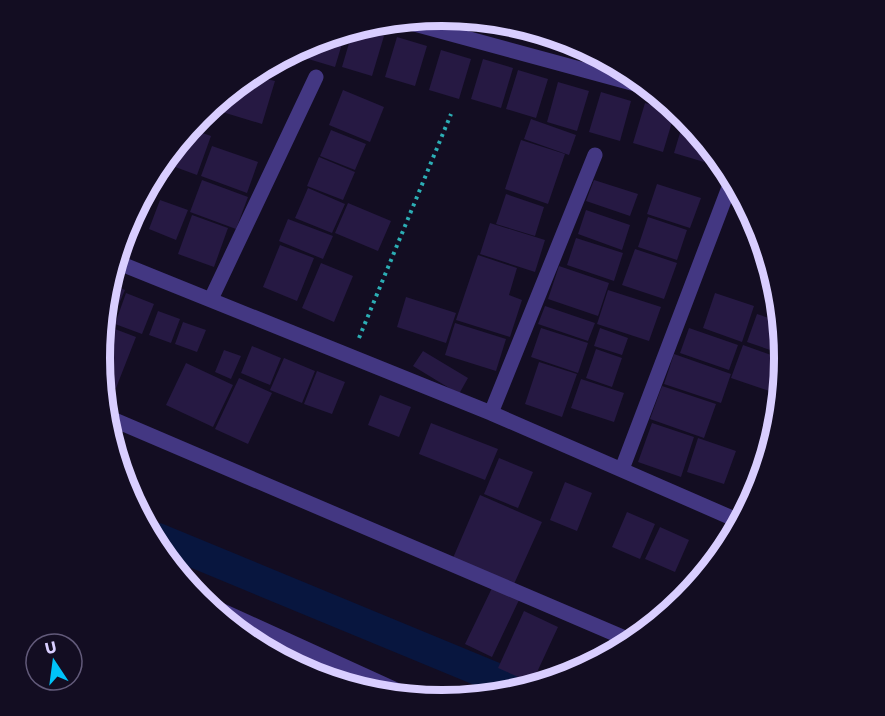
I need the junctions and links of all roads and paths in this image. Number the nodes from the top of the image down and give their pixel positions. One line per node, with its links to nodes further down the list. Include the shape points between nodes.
1 (422, 26): 3 (street)
2 (316, 77): 8 (street)
3 (626, 82)
4 (451, 114): 9 (path)
5 (595, 155): 10 (street)
6 (728, 190): 12 (street)
7 (123, 265): 8 (street)
8 (211, 299): 9 (street)
9 (351, 356): 10 (street)
10 (491, 413): 12 (street)
11 (116, 421): 15 (street)
12 (622, 469): 13 (street)
13 (733, 518)
14 (232, 616): 16 (street)
15 (622, 637)
16 (387, 686)

